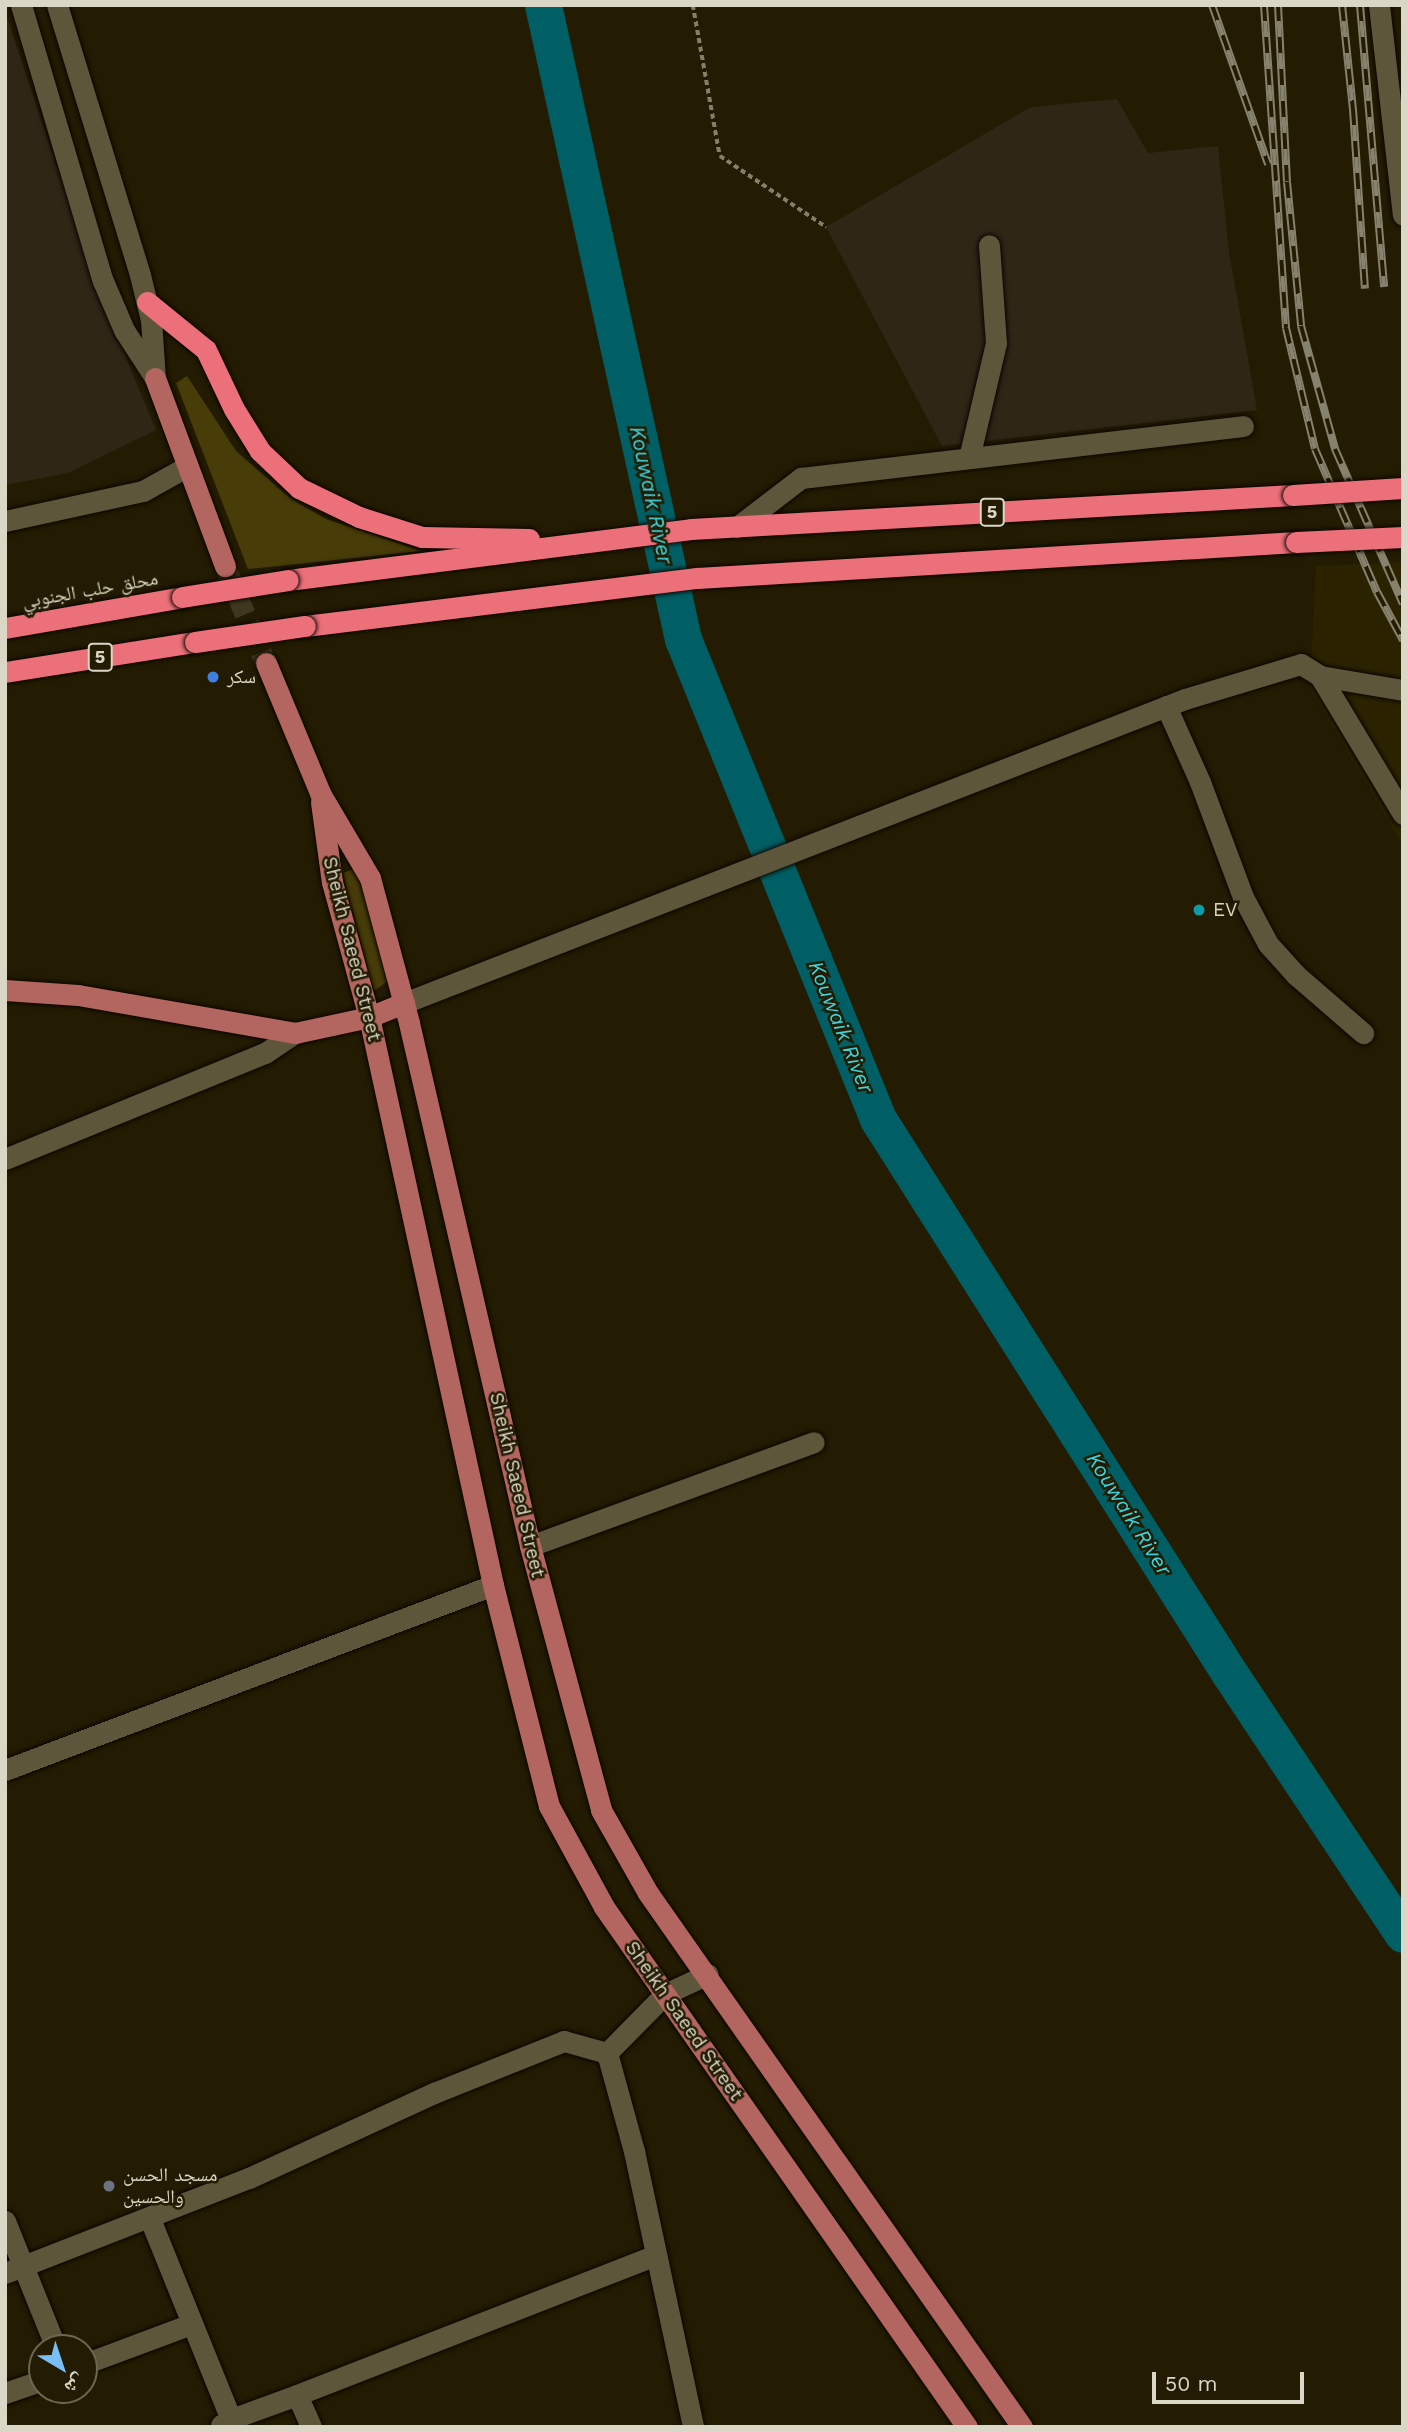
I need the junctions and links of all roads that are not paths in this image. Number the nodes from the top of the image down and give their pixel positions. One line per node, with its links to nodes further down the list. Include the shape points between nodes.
1 (21, 5): 7 (street, via 103,281 124,330)
2 (57, 5): 6 (street)
3 (1379, 5): 4 (street)
4 (1403, 215)
5 (989, 246): 9 (street, via 996,343)
6 (147, 302): 7 (street); 15 (highway, via 206,351 234,410 260,450 299,488 359,517 422,537)
7 (155, 378): 10 (main road)
8 (1243, 426): 9 (street)
9 (969, 458): 13 (street, via 802,478)
10 (188, 466): 12 (street, via 142,491); 16 (main road)
11 (1403, 488): 13 (highway, 5, bridge)
12 (5, 521)
13 (737, 527): 15 (highway, 5)
14 (1403, 537): 19 (highway, 5, bridge, via 697,578 305,626)
15 (605, 540): 17 (highway, محلق حلب الجنوبي / 5, bridge, via 288,580)
16 (225, 566)
17 (5, 628)
18 (266, 663): 23 (main road)
19 (5, 672)
20 (1320, 676): 21 (street); 22 (street, via 1301,664); 24 (street)
21 (1403, 690)
22 (1166, 706): 26 (street); 29 (street, via 1243,897 1268,944)
23 (320, 793): 26 (main road, Sheikh Saeed Street, via 370,878); 27 (main road, Sheikh Saeed Street, via 332,882)
24 (1403, 814)
25 (5, 990): 28 (main road, via 78,995)
26 (404, 1003): 27 (main road); 32 (main road, Sheikh Saeed Street)
27 (369, 1017): 28 (main road); 33 (main road, Sheikh Saeed Street)
28 (295, 1033): 30 (street, via 265,1053)
29 (1363, 1033)
30 (5, 1159)
31 (814, 1441): 32 (street)
32 (530, 1546): 35 (main road, Sheikh Saeed Street, via 601,1810 648,1893)
33 (493, 1585): 34 (street); 36 (main road, Sheikh Saeed Street, via 549,1806 604,1907)
34 (5, 1770)
35 (708, 1974): 36 (street); 52 (main road, Sheikh Saeed Street)
36 (665, 1994): 37 (street); 51 (main road, Sheikh Saeed Street)
37 (607, 2053): 38 (street, via 564,2041 434,2093); 40 (street)
38 (150, 2219): 41 (street, via 86,2239); 42 (street)
39 (5, 2221): 41 (street)
40 (656, 2255): 47 (street); 50 (street)
41 (15, 2270): 43 (street)
42 (191, 2324): 44 (street); 48 (street)
43 (49, 2334)
44 (98, 2359)
45 (28, 2385): 46 (street)
46 (5, 2393)
47 (297, 2395): 48 (street); 49 (street)
48 (225, 2423)
49 (311, 2427)
50 (693, 2427)
51 (967, 2427)
52 (1022, 2427)

